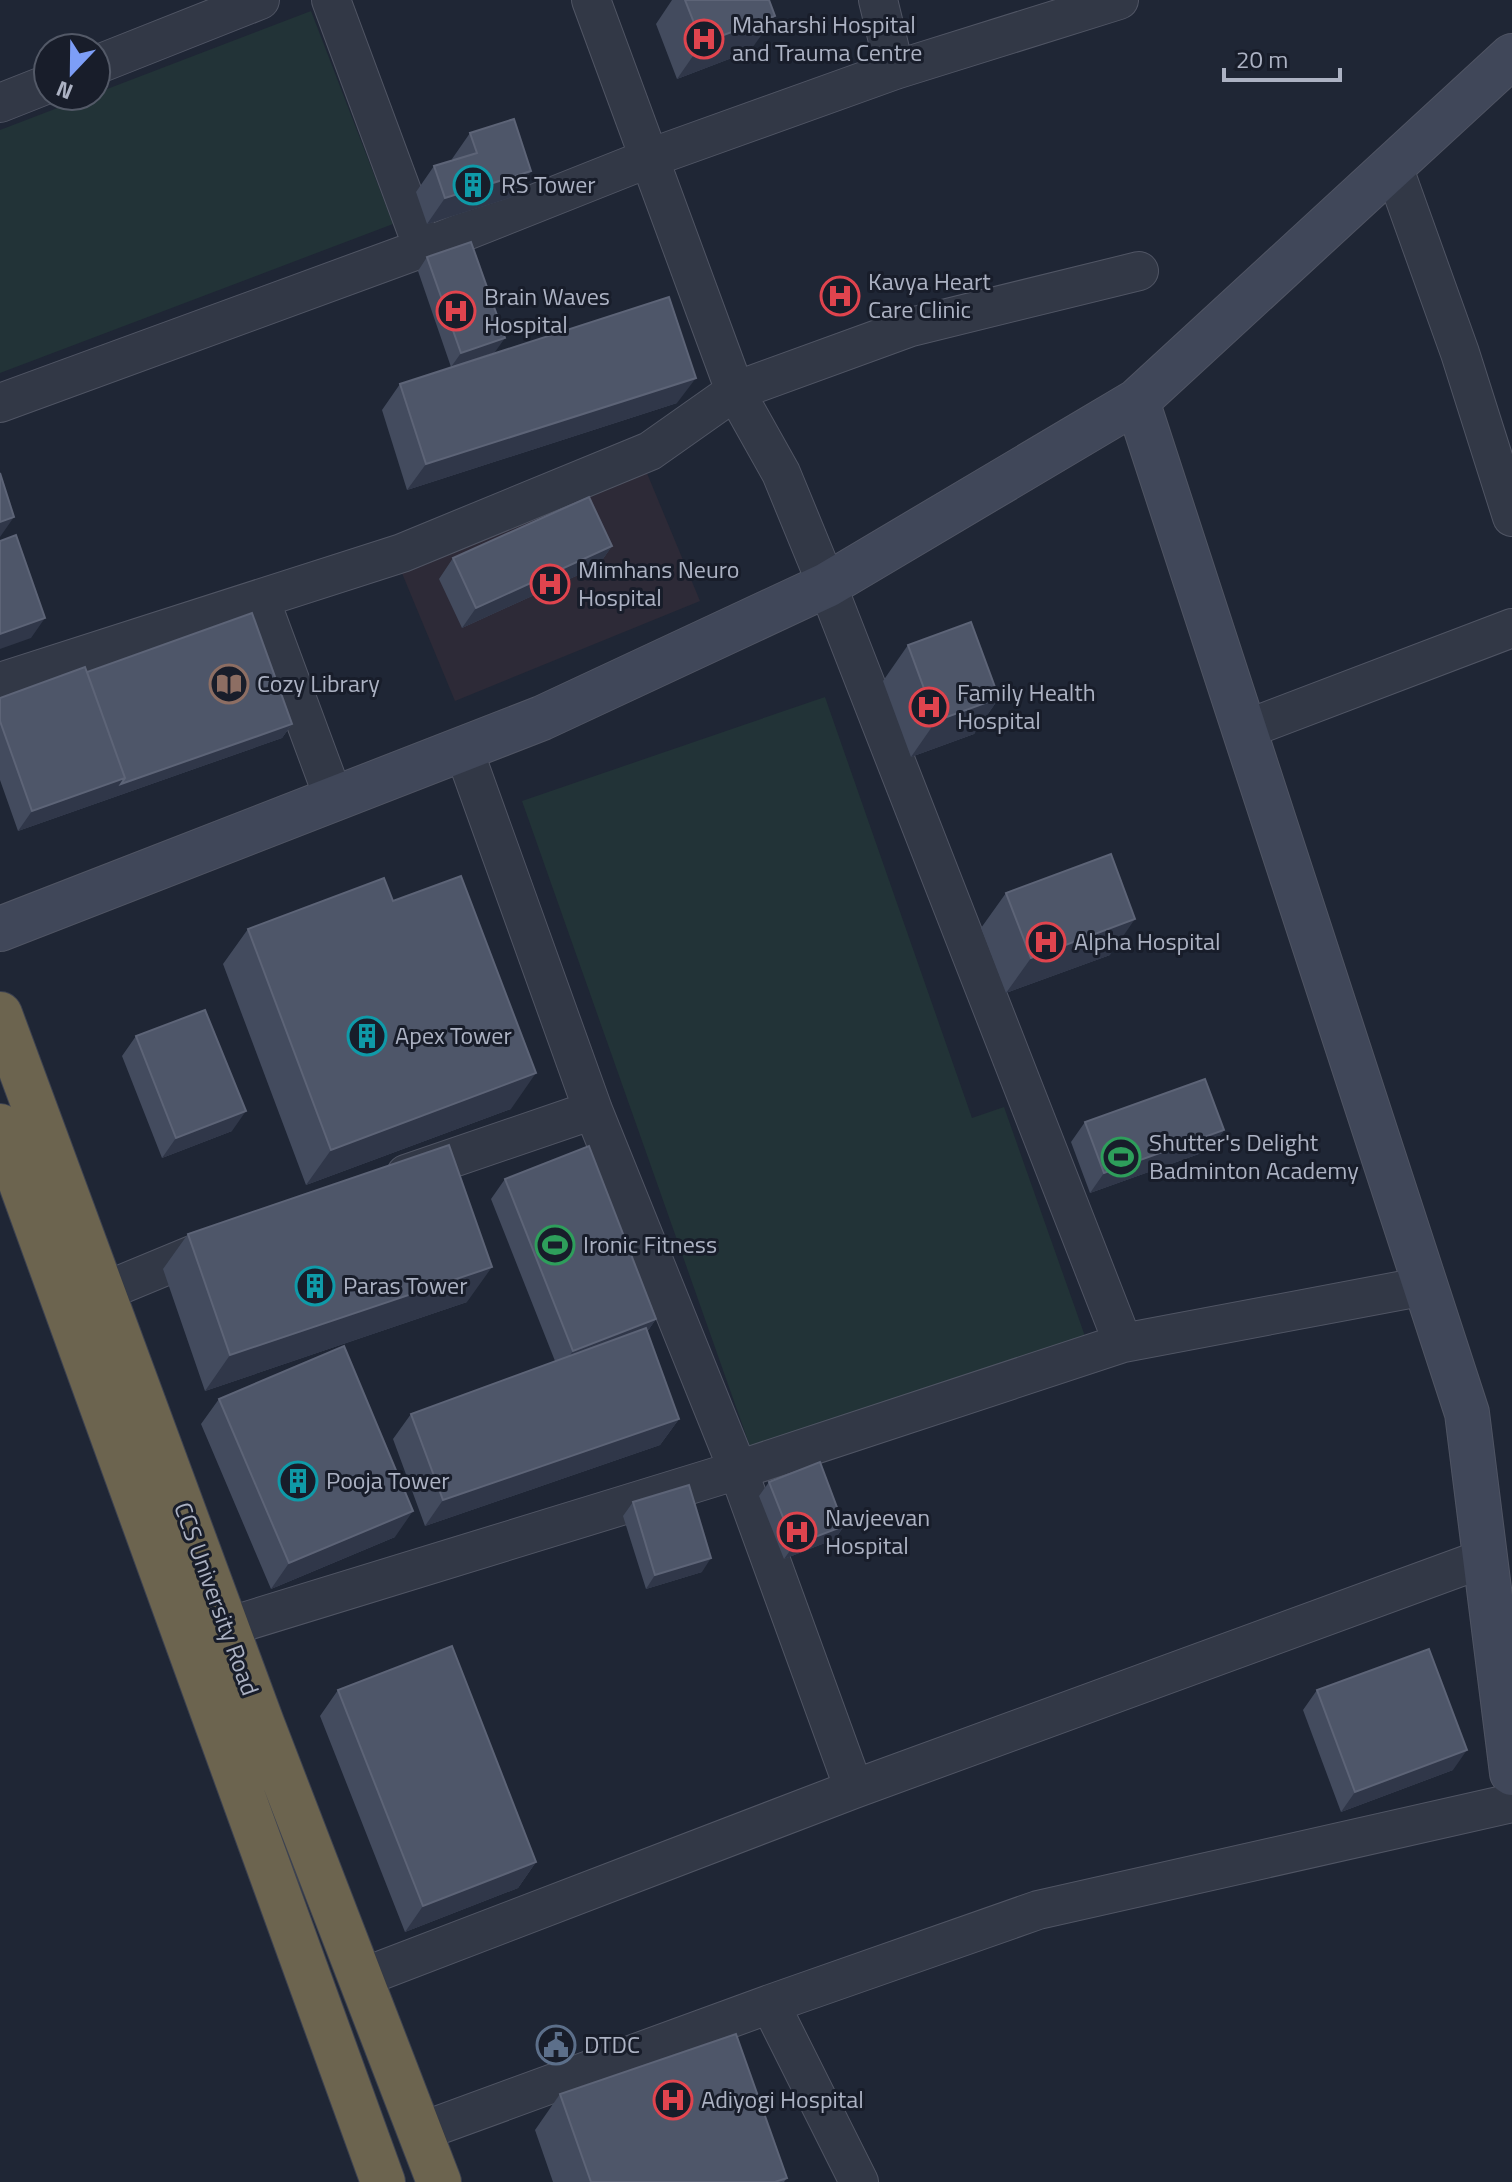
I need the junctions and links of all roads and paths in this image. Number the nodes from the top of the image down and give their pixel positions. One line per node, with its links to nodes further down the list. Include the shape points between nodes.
1 (260, 0): 7 (street)
2 (331, 0): 13 (street)
3 (591, 0): 11 (street)
4 (878, 0): 8 (street)
5 (1119, 0): 8 (street)
6 (1512, 56): 12 (street)
7 (112, 59)
8 (895, 70): 11 (street)
9 (32, 90): 10 (street)
10 (0, 103)
11 (647, 159): 13 (street); 15 (street)
12 (1393, 166): 16 (street); 18 (street)
13 (423, 248): 17 (street)
14 (1139, 271): 15 (street, via 911,327)
15 (735, 391): 19 (street, via 781,473); 20 (street, via 650,451 402,553)
16 (1137, 401): 19 (street); 23 (street)
17 (0, 403)
18 (1512, 517)
19 (827, 585): 24 (street, via 542,718); 34 (street)
20 (260, 599): 22 (street); 25 (street)
21 (1512, 628): 23 (street)
22 (0, 682)
23 (1244, 730): 32 (street)
24 (463, 748): 25 (street); 28 (street)
25 (334, 799): 26 (street)
26 (0, 929)
27 (0, 1014): 33 (highway, CCS University Road)
28 (593, 1110): 30 (street); 35 (street)
29 (0, 1126): 44 (highway, CCS University Road)
30 (375, 1184)
31 (247, 1232): 33 (street)
32 (1425, 1286): 34 (street); 36 (street, via 1467,1413)
33 (103, 1292): 37 (highway, CCS University Road)
34 (1123, 1343): 35 (street)
35 (738, 1470): 37 (street); 39 (street)
36 (1485, 1558): 38 (street); 39 (street)
37 (227, 1627): 41 (highway, CCS University Road)
38 (1512, 1773)
39 (854, 1789): 41 (street)
40 (1512, 1803): 42 (street, via 1038,1910)
41 (361, 1978): 43 (highway, CCS University Road)
42 (770, 2004): 43 (street); 46 (street)
43 (420, 2132): 45 (highway, CCS University Road)
44 (383, 2182)
45 (439, 2182)
46 (859, 2182)

